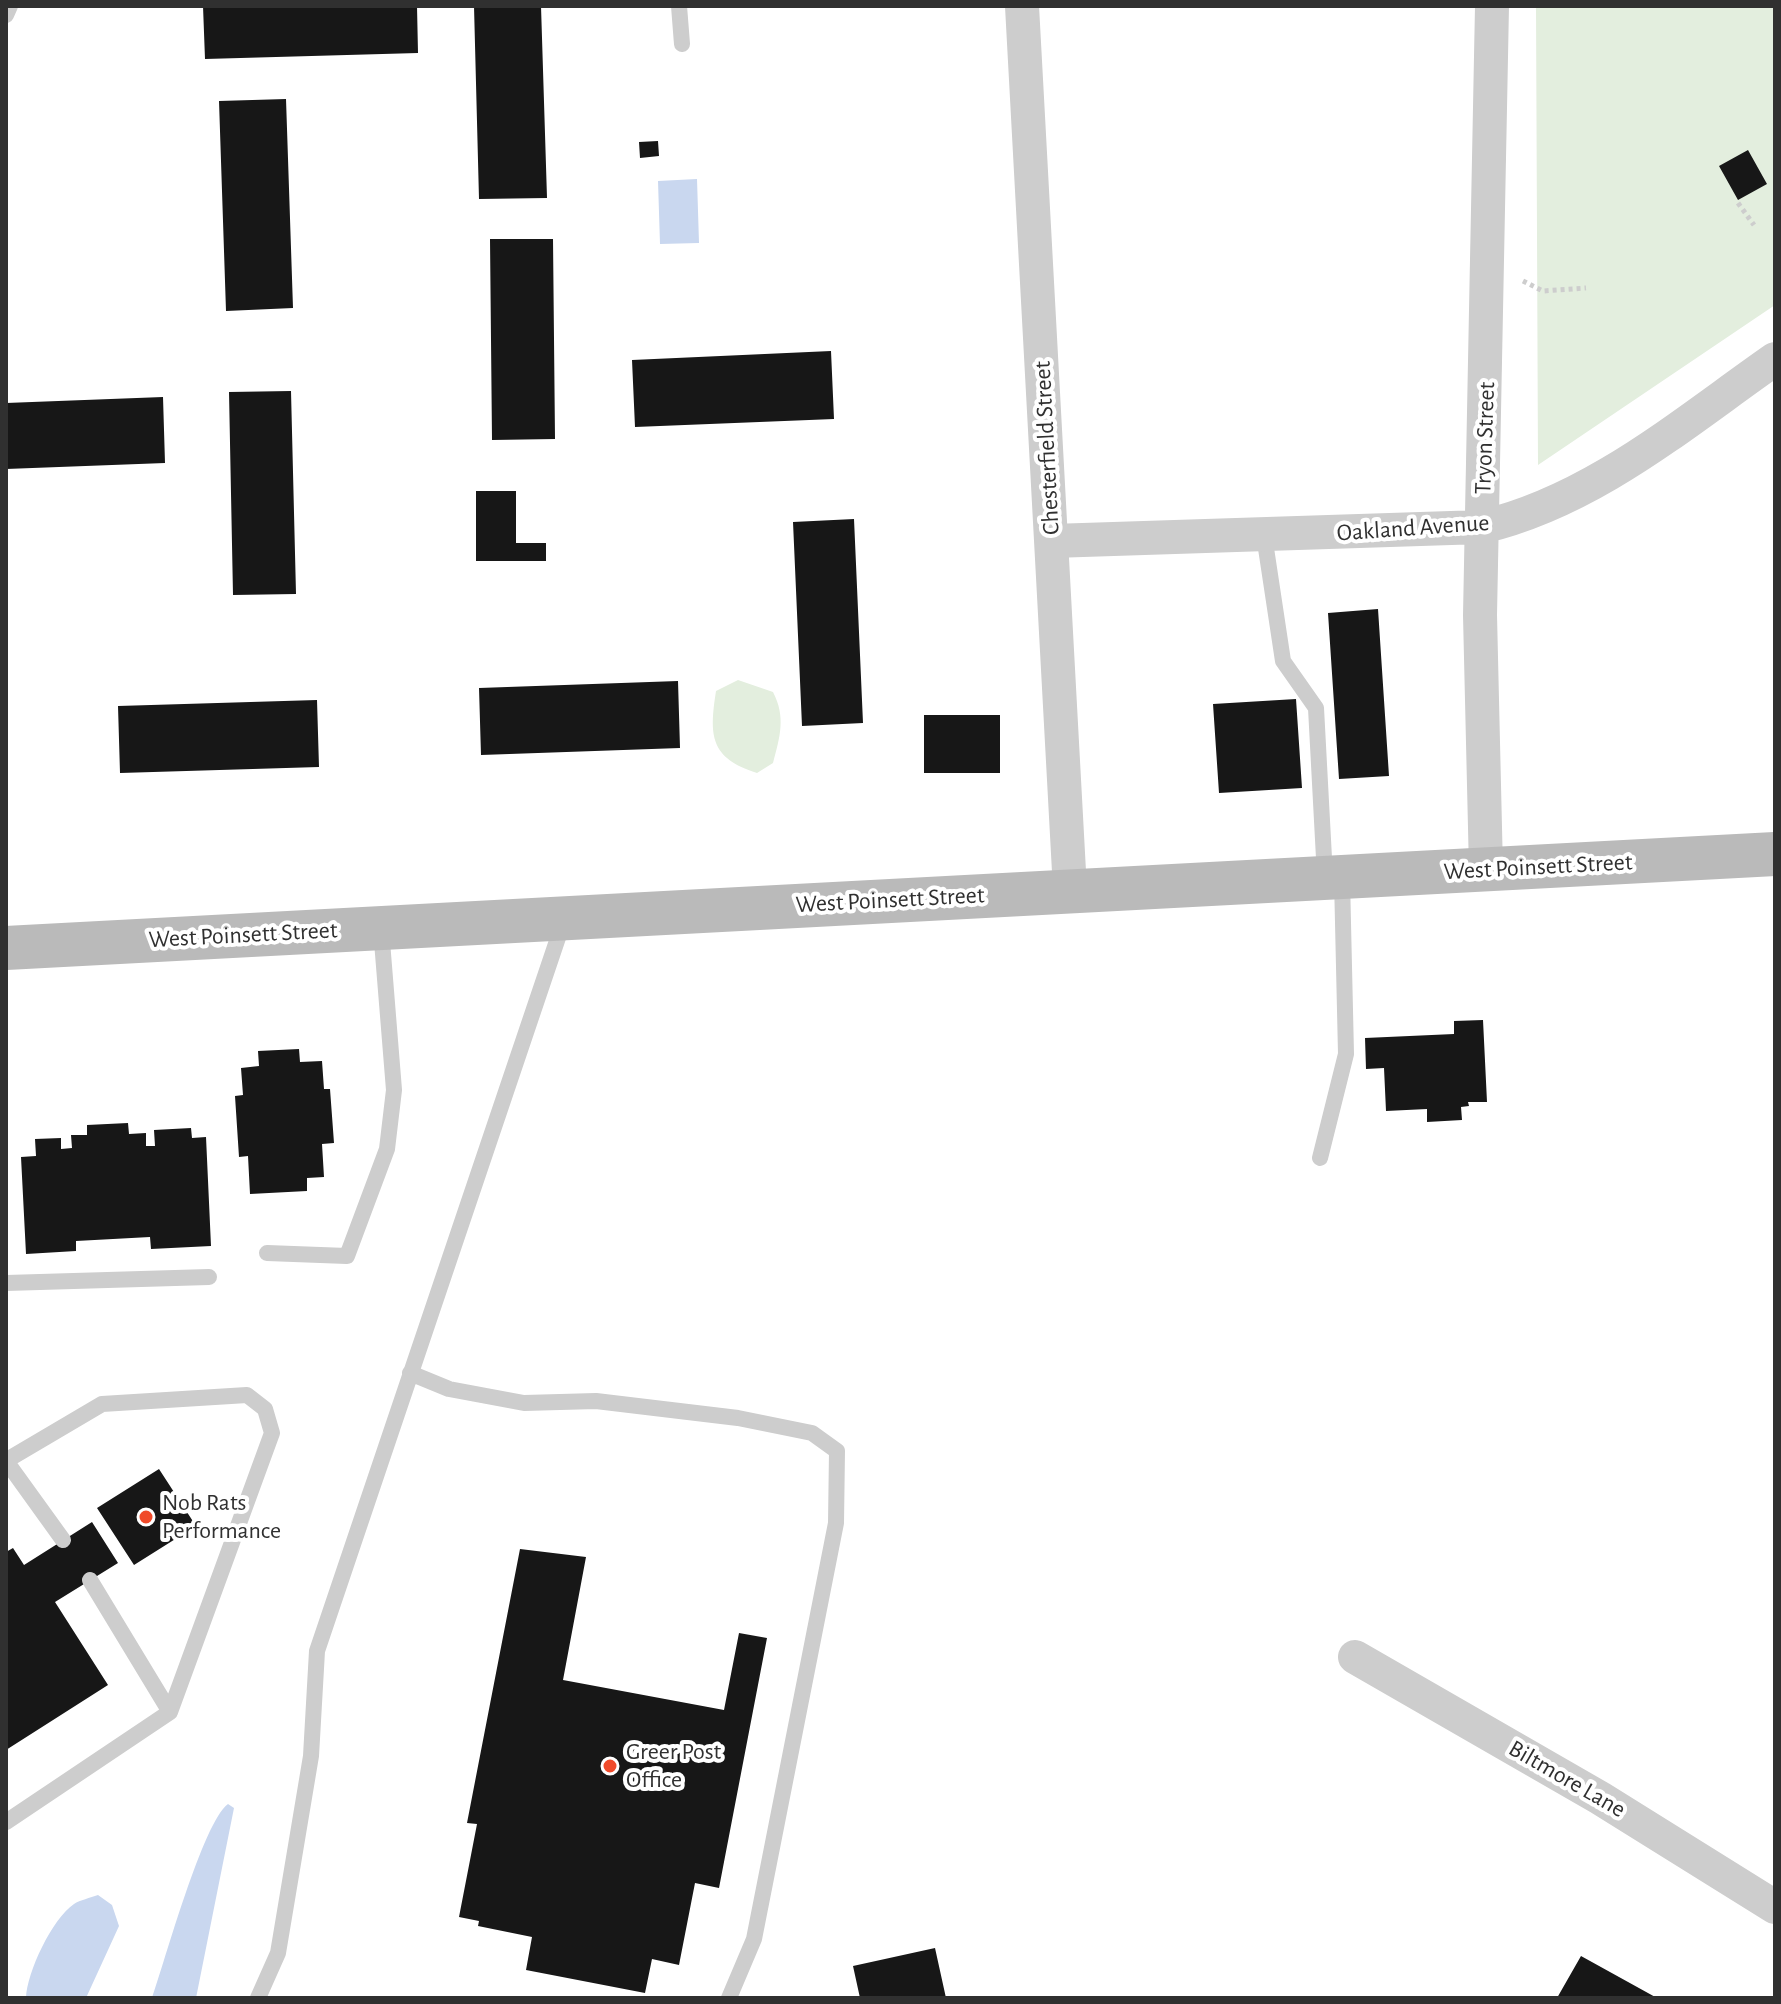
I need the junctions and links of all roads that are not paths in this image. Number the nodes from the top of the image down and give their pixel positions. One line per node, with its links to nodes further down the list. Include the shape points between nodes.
1 (10, 6): 5 (lane)
2 (679, 6): 6 (lane)
3 (1022, 6): 10 (street, Chesterfield Street)
4 (1492, 6): 8 (street, Tryon Street)
5 (6, 15)
6 (682, 44)
7 (1775, 359): 8 (street, Oakland Avenue, via 1586,490)
8 (1482, 527): 9 (street, Oakland Avenue); 12 (street, Tryon Street)
9 (1264, 535): 10 (street, Oakland Avenue); 13 (lane, via 1283,661 1316,708)
10 (1052, 541): 14 (street, Chesterfield Street)
11 (1775, 854): 12 (main road, West Poinsett Street)
12 (1486, 870): 13 (main road, West Poinsett Street)
13 (1333, 877): 14 (main road, West Poinsett Street); 18 (lane, via 1346,1054)
14 (1070, 890): 15 (main road, West Poinsett Street)
15 (565, 919): 16 (main road, West Poinsett Street); 22 (lane)
16 (381, 928): 17 (main road, West Poinsett Street); 19 (lane, via 394,1090 387,1149 347,1256)
17 (6, 948)
18 (1320, 1158)
19 (267, 1253)
20 (209, 1277): 21 (lane)
21 (6, 1283)
22 (410, 1373): 30 (lane, via 317,1651 309,1772 278,1953); 31 (lane, via 449,1389 524,1403 596,1401 738,1418 812,1433 837,1451 836,1523 754,1939)
23 (6, 1460): 24 (lane); 27 (lane, via 102,1404 247,1395 265,1409 272,1433)
24 (63, 1540)
25 (90, 1580): 27 (lane)
26 (1355, 1657): 29 (street, Biltmore Lane, via 1600,1798)
27 (170, 1712): 28 (lane)
28 (6, 1822)
29 (1775, 1907)
30 (258, 1998)
31 (729, 1998)

